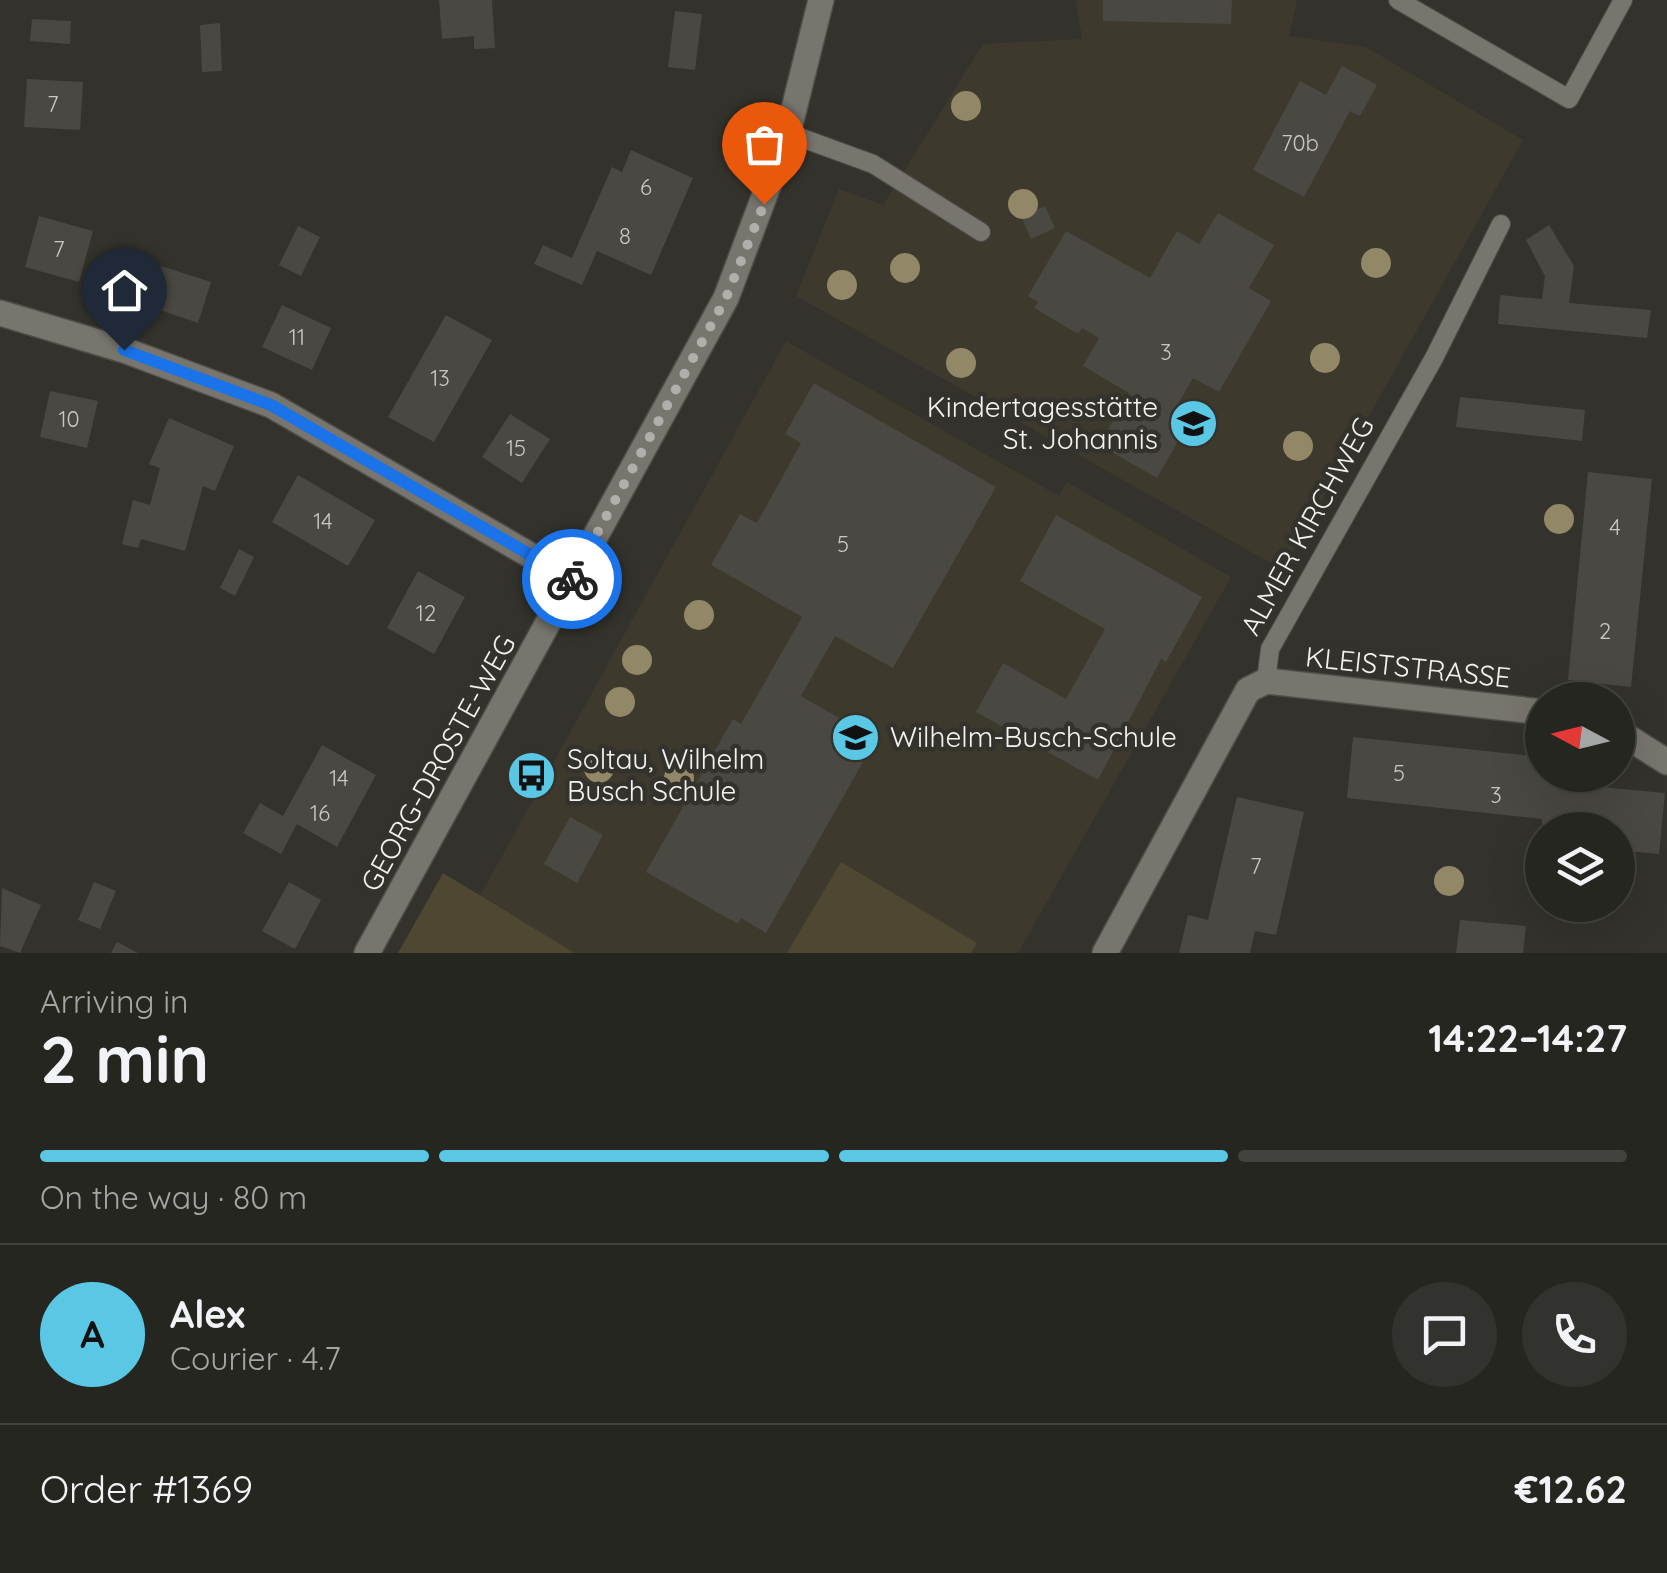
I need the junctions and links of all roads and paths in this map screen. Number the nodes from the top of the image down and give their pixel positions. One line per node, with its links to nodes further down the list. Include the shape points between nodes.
1 (821, 0): 4 (street, GEORG-DROSTE-WEG)
2 (1398, 0): 3 (lane, via 1569,99)
3 (1624, 0)
4 (788, 132): 6 (lane, via 873,164); 8 (street, GEORG-DROSTE-WEG, via 726,298)
5 (1501, 224): 9 (lane, ALMER KIRCHWEG, via 1434,358 1270,649)
6 (981, 232)
7 (0, 313): 8 (street, via 271,405)
8 (573, 580): 13 (street, GEORG-DROSTE-WEG)
9 (1266, 681): 10 (street, KLEISTSTRASSE); 14 (street, ALMER KIRCHWEG, via 1248,690)
10 (1525, 710)
11 (1635, 742): 12 (street)
12 (1667, 762)
13 (368, 953)
14 (1105, 953)

